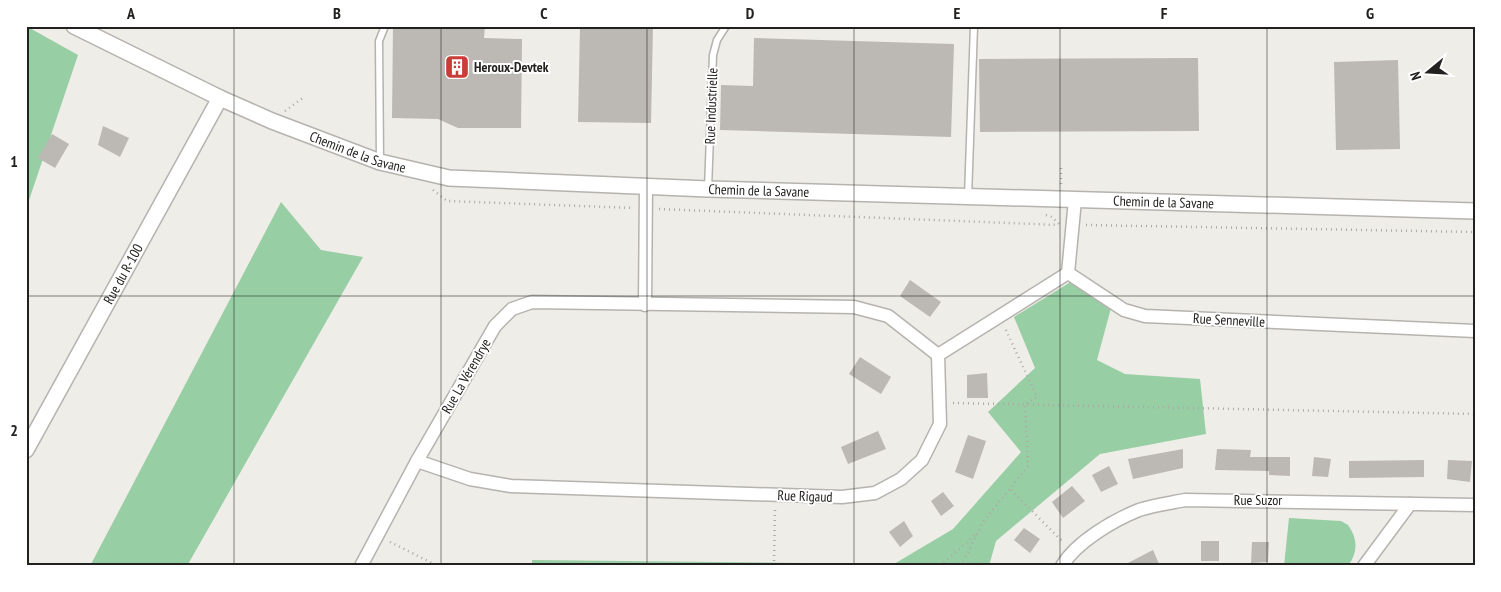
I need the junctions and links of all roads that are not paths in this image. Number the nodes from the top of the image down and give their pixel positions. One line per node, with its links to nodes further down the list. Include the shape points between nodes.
1 (74, 26): 5 (street, Chemin de la Savane)
2 (386, 26): 6 (lane, via 379,41)
3 (726, 26): 8 (lane, Rue Industrielle, via 713,55)
4 (974, 26): 9 (lane)
5 (220, 98): 6 (street, Chemin de la Savane); 16 (street, Rue du R-100)
6 (380, 162): 7 (street, Chemin de la Savane, via 449,178)
7 (646, 186): 8 (street, Chemin de la Savane); 13 (street)
8 (708, 189): 9 (street, Chemin de la Savane)
9 (968, 197): 10 (street, Chemin de la Savane)
10 (1075, 200): 11 (street, Chemin de la Savane); 12 (street)
11 (1475, 211)
12 (1068, 273): 14 (street, Rue Senneville, via 1124,310 1145,316); 15 (street)
13 (645, 305): 15 (street, Rue La Vérendrye, via 854,306 888,316); 17 (street, Rue La Vérendrye, via 532,302 512,309 494,326)
14 (1475, 331)
15 (938, 355): 17 (street, Rue Rigaud, via 940,424 922,460 901,479 875,493 842,497 511,486 470,479)
16 (26, 450)
17 (417, 461): 20 (street, Rue La Vérendrye)
18 (1410, 504): 19 (street, Rue Suzor); 21 (street, Rue Suzor, via 1185,500 1140,510 1095,533); 22 (street)
19 (1475, 505)
20 (361, 566)
21 (1062, 566)
22 (1364, 566)

